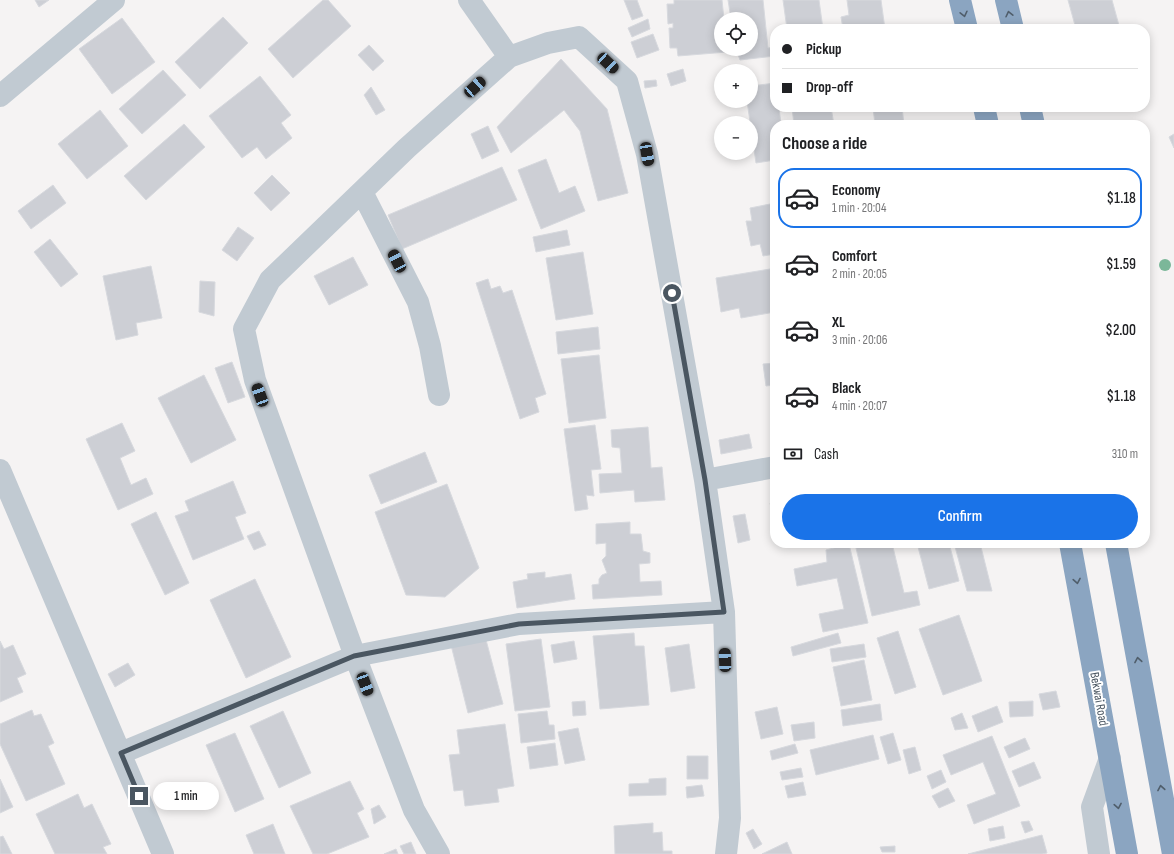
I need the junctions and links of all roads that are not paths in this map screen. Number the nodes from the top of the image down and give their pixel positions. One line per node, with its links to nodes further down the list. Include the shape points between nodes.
1 (114, 0): 8 (street)
2 (469, 0): 7 (street)
3 (960, 0): 5 (highway, one-way to 5)
4 (1006, 0): 6 (highway, one-way to 4)
5 (966, 24)
6 (1012, 24)
7 (509, 57): 9 (street); 13 (street, via 548,43 579,36 627,81 647,154)
8 (0, 96)
9 (362, 192): 10 (street, via 418,302 430,346); 18 (street, via 270,280 244,329 255,380)
10 (439, 395)
11 (770, 468): 13 (street)
12 (0, 470): 14 (street)
13 (705, 480): 17 (street)
14 (8, 512): 19 (street)
15 (1071, 548): 20 (highway, Bekwai Road, one-way to 20)
16 (1117, 548): 21 (highway, one-way to 16)
17 (724, 612): 18 (street, via 519,624); 24 (street, via 730,818)
18 (354, 656): 19 (street); 23 (street, via 414,810)
19 (121, 753): 22 (street)
20 (1110, 758): 25 (street, via 1092,808); 26 (highway, Bekwai Road, one-way to 26)
21 (1170, 818): 27 (highway)
22 (163, 854)
23 (439, 854)
24 (726, 854)
25 (1099, 854)
26 (1127, 854)
27 (1173, 854)

